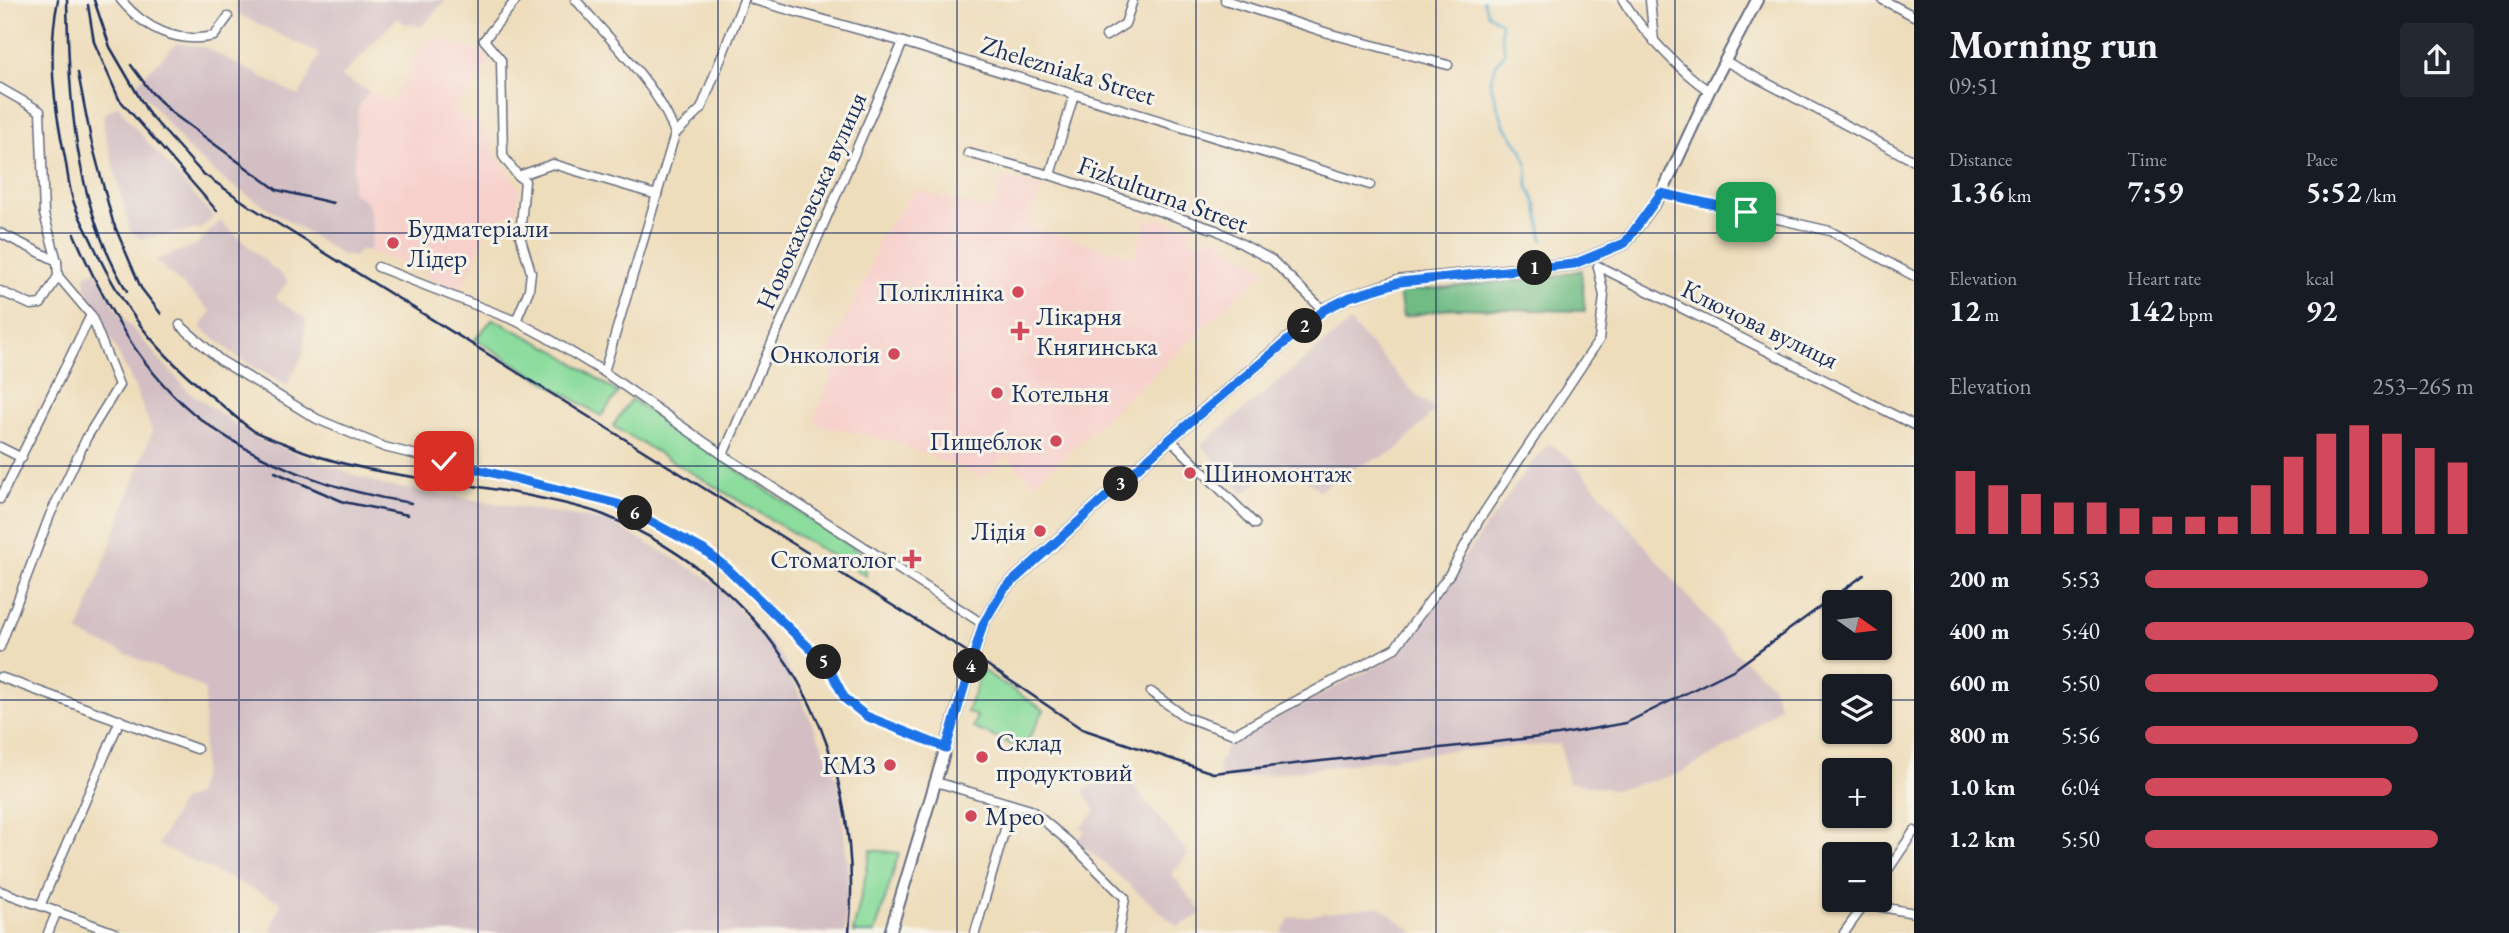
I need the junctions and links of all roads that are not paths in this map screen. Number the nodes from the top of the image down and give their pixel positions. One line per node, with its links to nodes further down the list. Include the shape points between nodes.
1 (121, 0): 14 (street, via 140,20 179,38 214,36)
2 (516, 0): 27 (street, via 484,40 501,60 503,156)
3 (576, 0): 23 (street, via 648,84)
4 (744, 0): 23 (street, via 701,109)
5 (754, 0): 12 (street, Zhelezniaka Street)
6 (1133, 0): 15 (street, via 1125,24)
7 (1225, 0): 19 (street)
8 (1623, 0): 17 (street)
9 (1650, 0): 17 (street)
10 (1757, 0): 18 (street)
11 (1883, 0): 13 (street)
12 (778, 3): 16 (street, Zhelezniaka Street)
13 (1914, 16)
14 (228, 17)
15 (1106, 36)
16 (903, 41): 22 (street, Zhelezniaka Street); 47 (street, Новокаховська вулиця)
17 (1654, 41): 21 (street)
18 (1724, 61): 21 (street); 25 (street)
19 (1448, 65)
20 (0, 88): 33 (street, via 40,111 44,214)
21 (1709, 91): 29 (street)
22 (1074, 95): 26 (street); 28 (street, Zhelezniaka Street)
23 (675, 134): 30 (street)
24 (968, 153): 26 (street, Fizkulturna Street)
25 (1914, 161)
26 (1050, 175): 39 (street, Fizkulturna Street, via 1216,230 1272,260)
27 (518, 176): 30 (street, via 553,164); 41 (street, via 525,181 520,236 531,272)
28 (1370, 184)
29 (1661, 193): 32 (street, via 1625,243); 37 (street, via 1830,231)
30 (657, 195): 43 (street)
31 (0, 233): 33 (street)
32 (1592, 257): 35 (street); 39 (street, via 1574,264 1400,282)
33 (57, 261): 36 (street)
34 (378, 267): 41 (street)
35 (1598, 267): 44 (street, Ключова вулиця); 54 (street, via 1604,296 1599,340 1479,520 1449,575 1395,648 1234,734 1185,717)
36 (58, 276): 38 (street, via 41,304 32,305); 40 (street)
37 (1914, 276)
38 (0, 291)
39 (1324, 310): 45 (street)
40 (91, 315): 48 (street); 52 (street, via 119,385 87,437 50,515)
41 (516, 321): 43 (street)
42 (180, 325): 56 (street, via 220,360 353,436 618,504 704,550 828,666 845,699 866,716)
43 (604, 372): 47 (street)
44 (1914, 425)
45 (1170, 439): 50 (street); 51 (street, via 1004,589)
46 (0, 447): 48 (street)
47 (723, 455): 51 (street)
48 (22, 458): 49 (street)
49 (0, 499)
50 (1255, 524)
51 (983, 624): 56 (street)
52 (0, 647)
53 (0, 677): 55 (street)
54 (1152, 692)
55 (120, 720): 57 (street); 63 (street)
56 (946, 748): 58 (street)
57 (197, 749)
58 (936, 782): 59 (street); 70 (street)
59 (1012, 804): 71 (street); 72 (street, via 1031,810 1125,898)
60 (1914, 831): 61 (street)
61 (1892, 864)
62 (0, 891): 63 (street)
63 (41, 904): 65 (street)
64 (1892, 908): 67 (street)
65 (57, 911): 68 (street); 69 (street)
66 (1859, 912): 73 (street)
67 (1914, 914)
68 (48, 933)
69 (115, 933)
70 (890, 933)
71 (975, 933)
72 (1119, 933)
73 (1844, 933)

